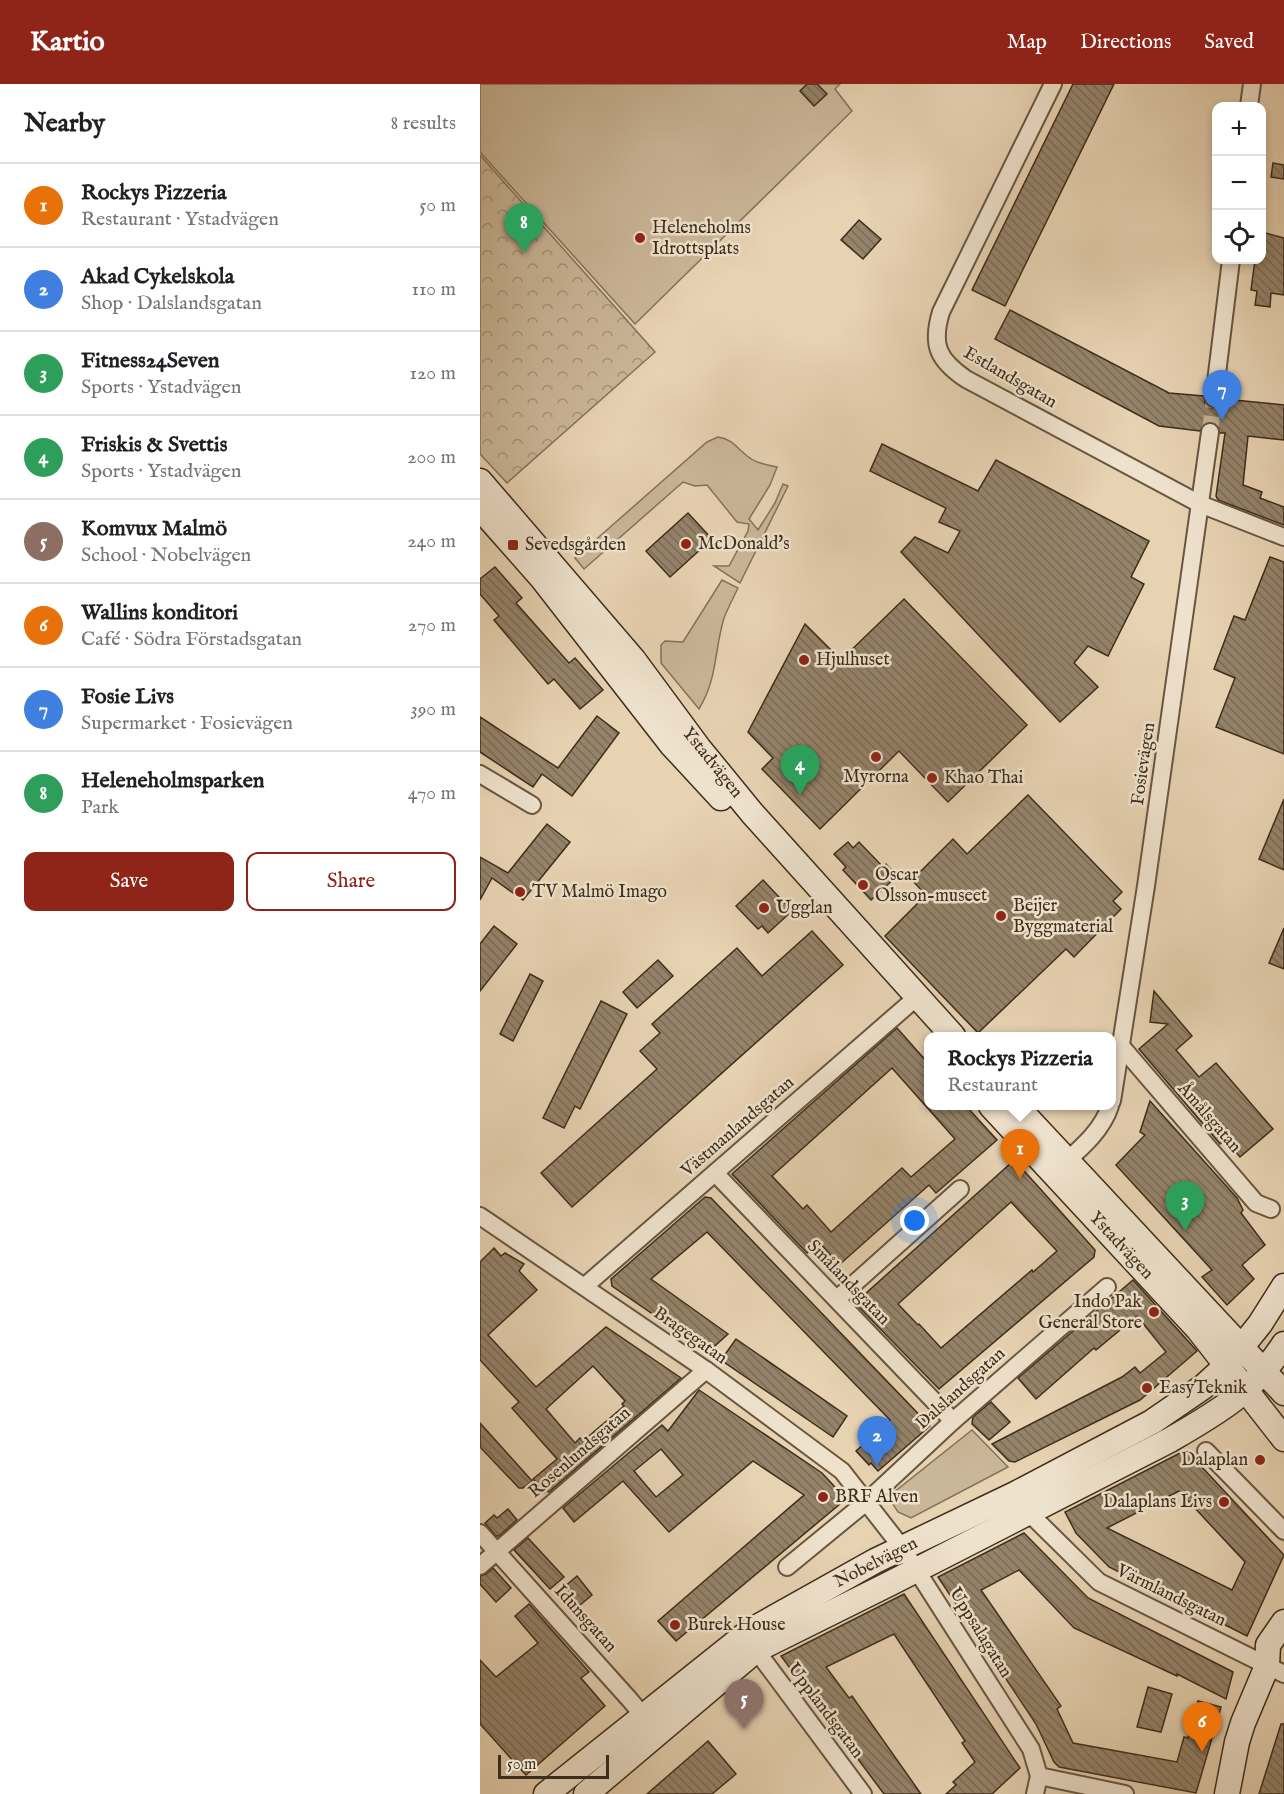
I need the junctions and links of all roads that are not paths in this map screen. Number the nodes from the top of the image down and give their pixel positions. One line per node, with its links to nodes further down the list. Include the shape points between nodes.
1 (1053, 84): 8 (street, Estlandsgatan, via 940,312 937,348 950,369 966,379)
2 (1252, 84): 3 (street)
3 (1250, 102)
4 (1231, 264): 5 (street)
5 (1214, 398)
6 (1210, 432): 8 (street, Fosievägen)
7 (483, 502): 12 (main road, Ystadvägen, via 626,651 698,747)
8 (1200, 504): 9 (street, Estlandsgatan); 15 (street, Fosievägen)
9 (1284, 537)
10 (480, 774): 11 (street)
11 (532, 805)
12 (911, 1002): 13 (main road, Ystadvägen); 14 (main road, Ystadvägen); 21 (street, Västmanlandsgatan)
13 (928, 1032)
14 (948, 1032)
15 (1121, 1046): 16 (street, Fosievägen); 23 (street, Åmålsgatan, via 1256,1203)
16 (1116, 1077)
17 (996, 1110): 20 (main road, Ystadvägen)
18 (1019, 1110): 20 (main road, Ystadvägen)
19 (1108, 1110): 20 (street, via 1097,1130)
20 (1060, 1167): 30 (main road, Ystadvägen, via 1198,1329)
21 (716, 1173): 25 (street, Västmanlandsgatan); 28 (street, Smålandsgatan)
22 (960, 1189): 28 (street)
23 (1271, 1209)
24 (480, 1216): 25 (street, Bragegatan)
25 (585, 1286): 31 (street, Bragegatan)
26 (1284, 1286): 30 (main road, Nobelvägen)
27 (1107, 1287): 35 (street, Dalslandsgatan)
28 (837, 1299): 35 (street, Smålandsgatan)
29 (1284, 1344): 32 (main road, Nobelvägen)
30 (1234, 1356): 32 (main road, Ystadvägen); 33 (main road, Ystadvägen); 42 (main road, Nobelvägen, via 1203,1387 1152,1422)
31 (706, 1370): 38 (street, Bragegatan, via 842,1471); 43 (street, Rosenlundsgatan)
32 (1264, 1373): 33 (main road, Nobelvägen); 34 (main road)
33 (1245, 1391): 36 (main road); 39 (main road, Nobelvägen, via 1170,1440)
34 (1284, 1393)
35 (953, 1421): 38 (street, Dalslandsgatan)
36 (1284, 1439)
37 (1206, 1450): 40 (street)
38 (865, 1503): 42 (street, Uppsalagatan); 45 (street, Dalslandsgatan)
39 (1028, 1512): 46 (main road, Nobelvägen); 49 (street, Värmlandsgatan, via 1099,1582)
40 (1284, 1532)
41 (480, 1533): 43 (street, Idunsgatan)
42 (903, 1549): 46 (street, Uppsalagatan); 50 (main road, Nobelvägen, via 750,1631)
43 (497, 1551): 44 (street, Rosenlundsgatan); 50 (street, Idunsgatan)
44 (480, 1566)
45 (787, 1567)
46 (916, 1570): 48 (main road, Nobelvägen); 51 (street, Uppsalagatan, via 1031,1749)
47 (1284, 1622): 49 (main road, via 1268,1645)
48 (756, 1650): 50 (main road, Nobelvägen); 54 (street, Upplandsgatan)
49 (1278, 1664): 57 (main road, via 1243,1723)
50 (651, 1725): 52 (main road, Nobelvägen); 53 (main road, Nobelvägen)
51 (1039, 1776): 55 (street); 56 (street)
52 (546, 1794)
53 (586, 1794)
54 (862, 1794)
55 (1035, 1794)
56 (1125, 1794)
57 (1227, 1794)

